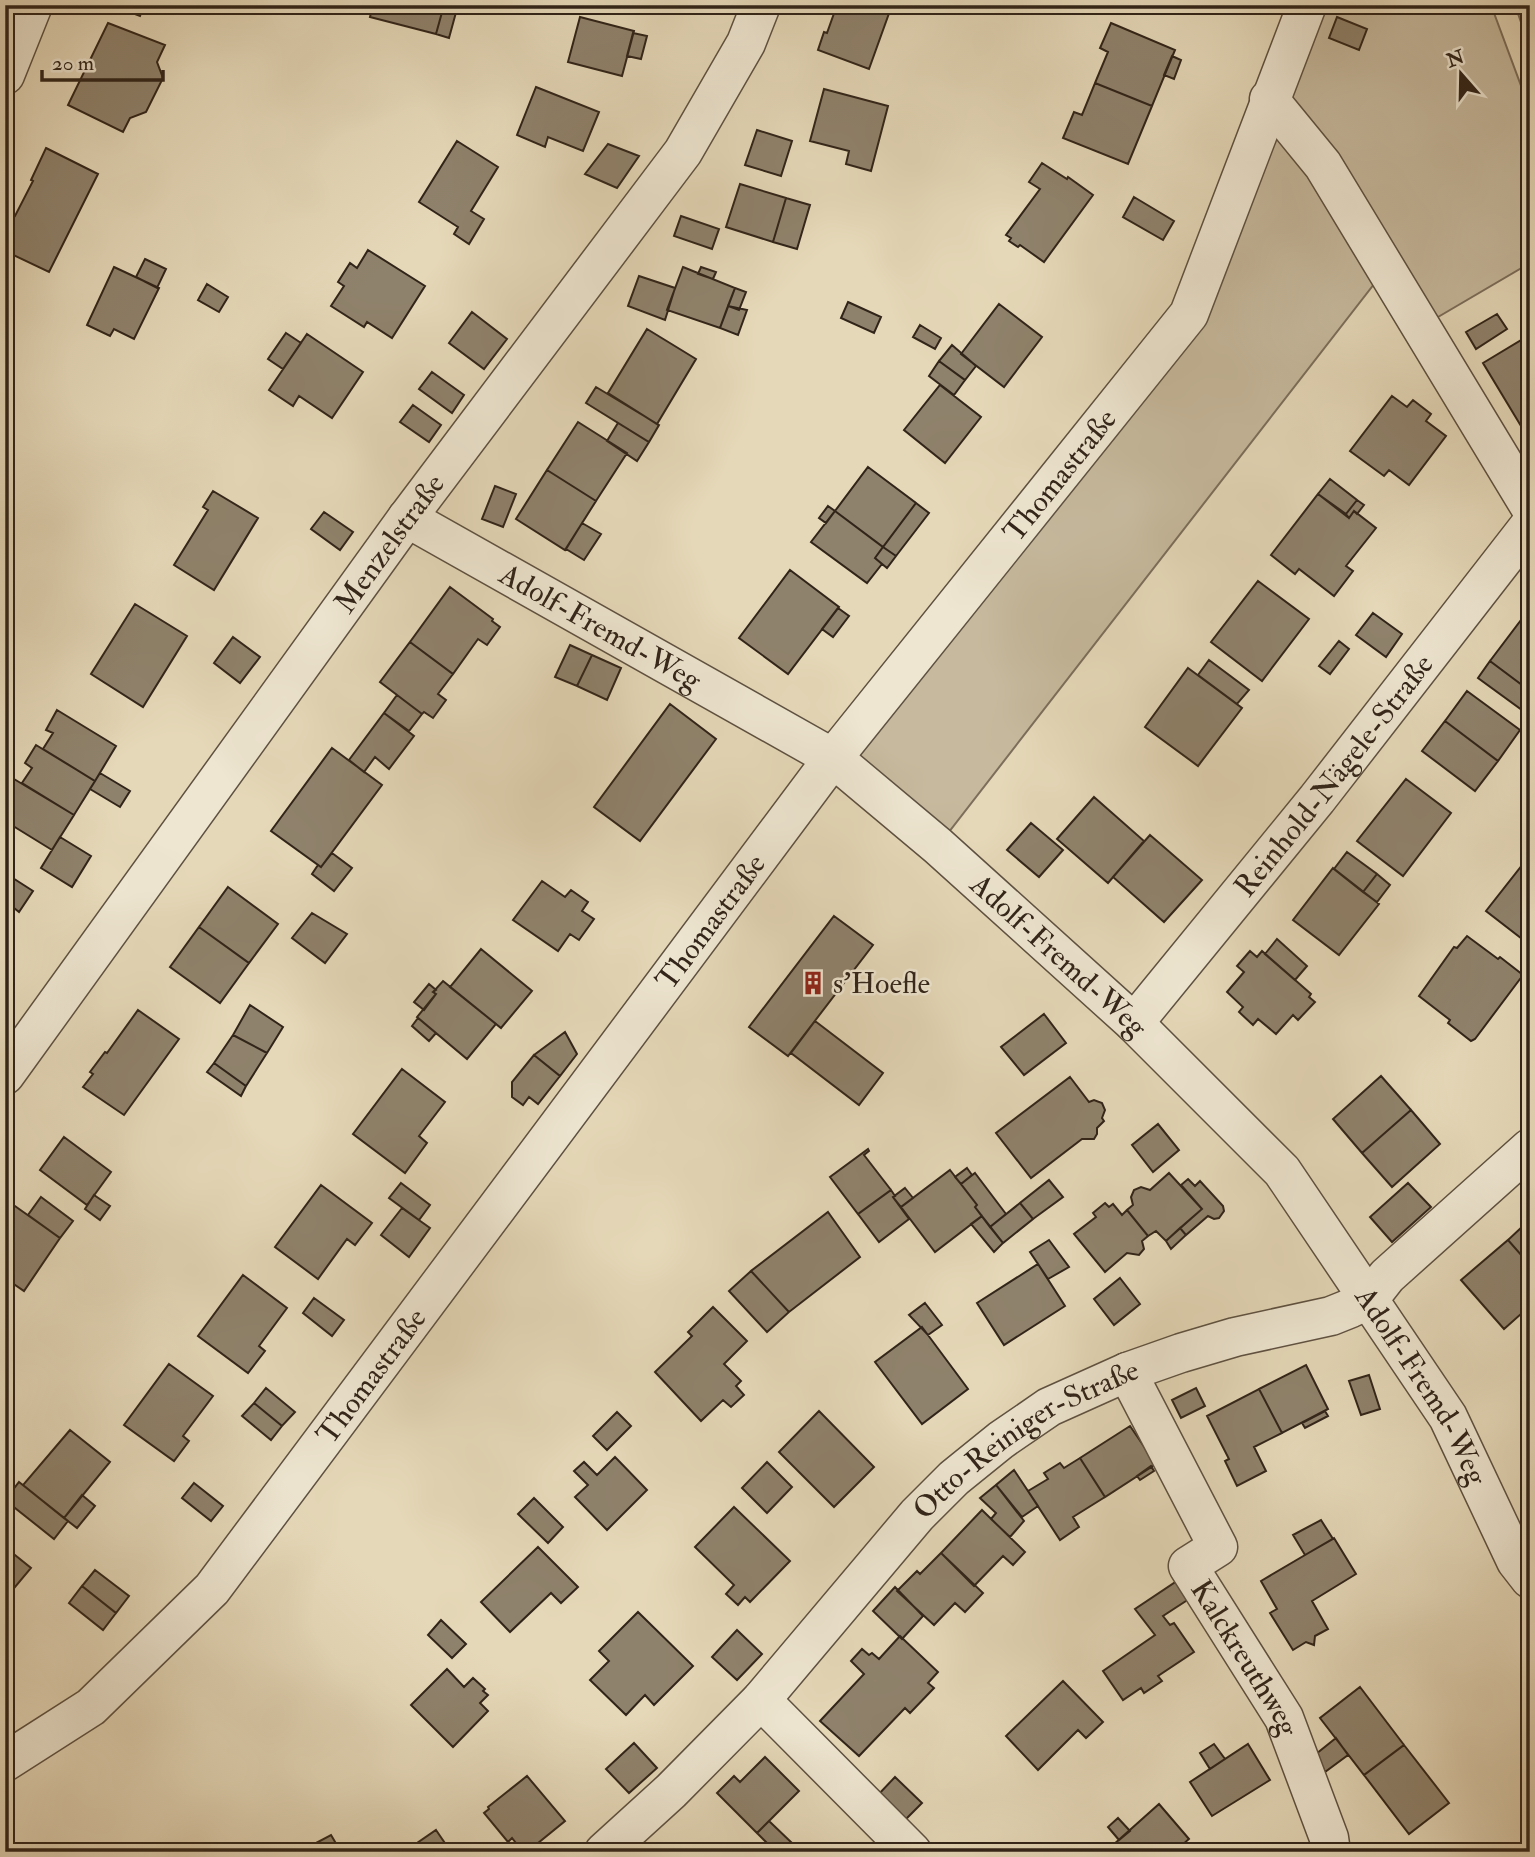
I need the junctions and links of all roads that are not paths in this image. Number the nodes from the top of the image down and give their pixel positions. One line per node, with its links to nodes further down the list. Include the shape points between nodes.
1 (33, 5): 4 (street)
2 (761, 5): 7 (street, Menzelstraße, via 746,43 683,152)
3 (1307, 5): 5 (street, Thomastraße)
4 (5, 75)
5 (1269, 99): 6 (street, Reinhold-Nägele-Straße, via 1322,165); 8 (street, Thomastraße, via 1189,314)
6 (1529, 509): 9 (street, Reinhold-Nägele-Straße, via 1317,799)
7 (407, 518): 8 (street, Adolf-Fremd-Weg); 10 (street, Menzelstraße)
8 (833, 758): 9 (street, Adolf-Fremd-Weg); 16 (street, Thomastraße, via 212,1589 91,1707)
9 (1134, 1023): 12 (street, Adolf-Fremd-Weg, via 1282,1171)
10 (5, 1075)
11 (1530, 1148): 12 (street, Otto-Reiniger-Straße, via 1387,1276)
12 (1369, 1299): 13 (street, Otto-Reiniger-Straße, via 1331,1316 1224,1340); 14 (street, Adolf-Fremd-Weg, via 1448,1417 1516,1561)
13 (1127, 1372): 15 (street, Otto-Reiniger-Straße, via 1049,1407 954,1478 897,1537); 19 (street, Kalckreuthweg, via 1218,1547 1188,1566 1284,1718)
14 (1530, 1579)
15 (761, 1700): 17 (street, Otto-Reiniger-Straße); 18 (street)
16 (5, 1762)
17 (604, 1852)
18 (912, 1852)
19 (1331, 1852)

